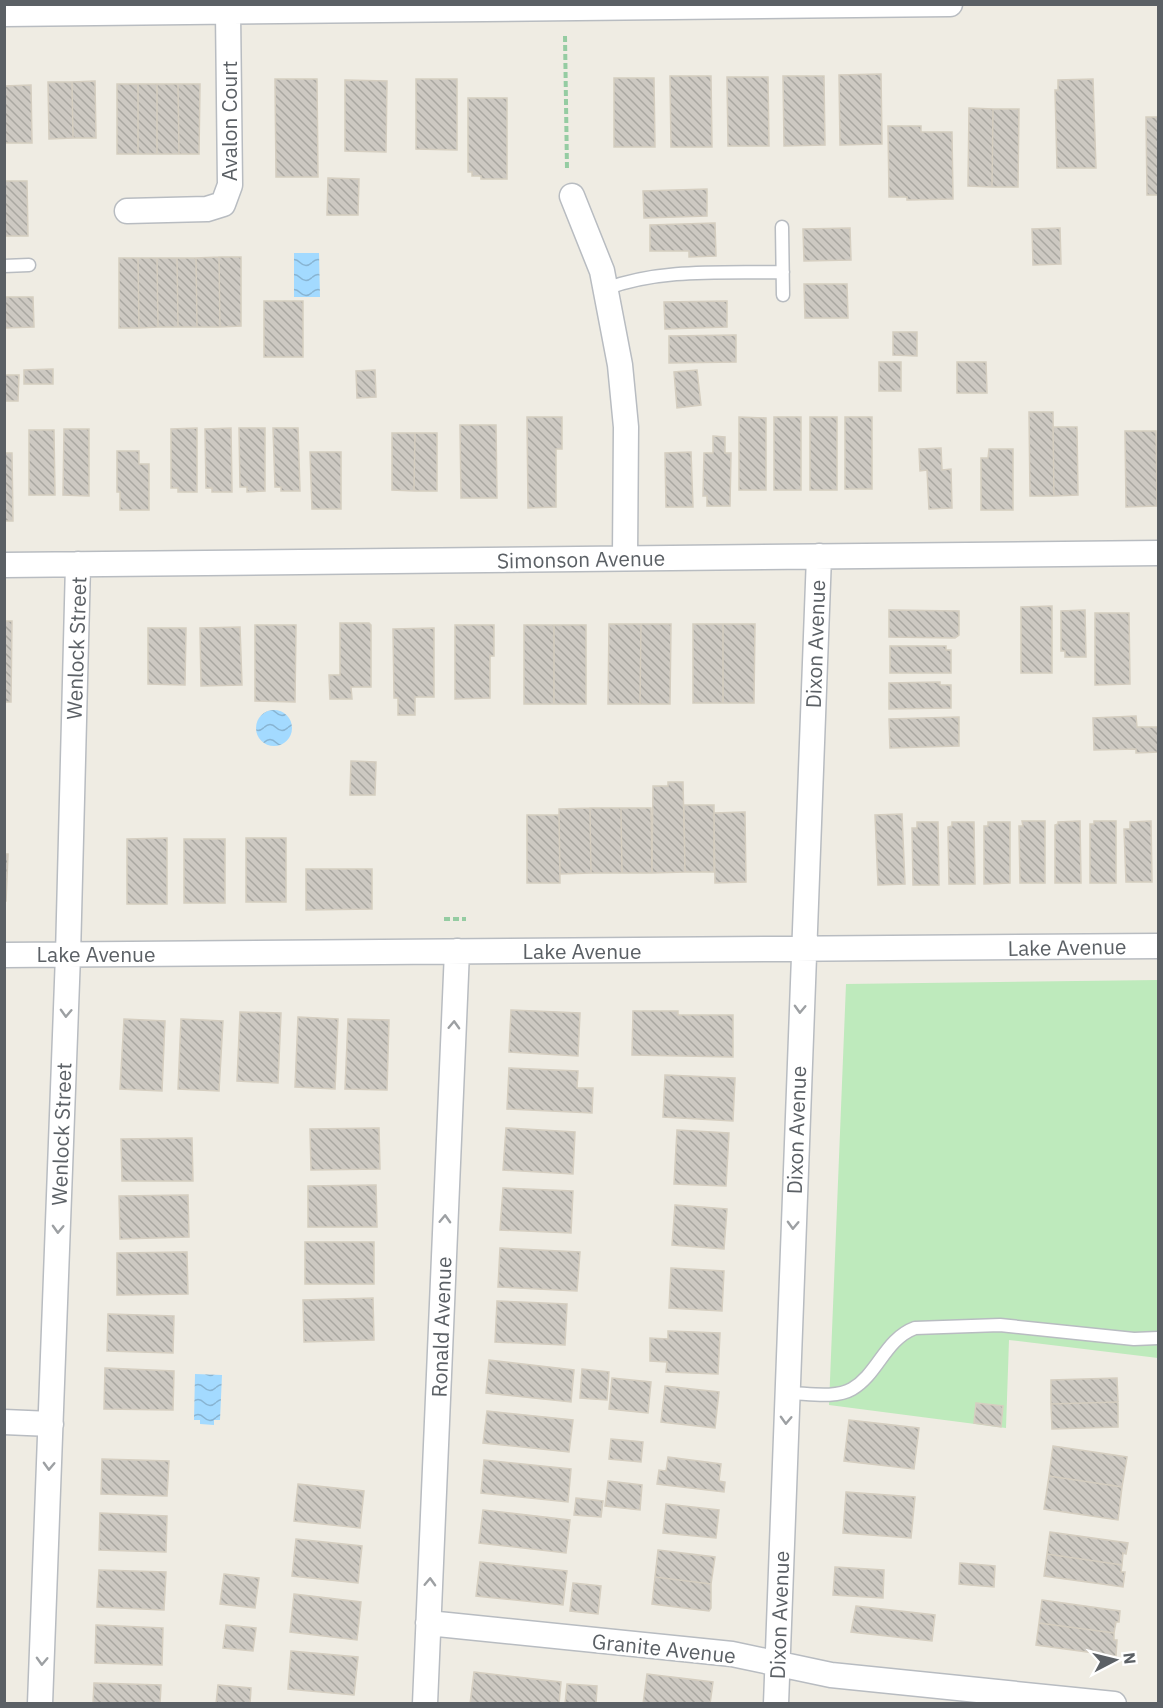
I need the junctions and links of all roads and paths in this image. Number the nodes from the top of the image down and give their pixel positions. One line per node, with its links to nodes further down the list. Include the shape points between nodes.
1 (950, 4): 2 (street)
2 (860, 5): 4 (street)
3 (228, 12): 4 (street); 5 (street); 7 (street, Avalon Court, via 228,196 223,204 207,209)
4 (565, 13): 6 (path, via 567,180)
5 (4, 14)
6 (572, 196): 12 (street)
7 (127, 211)
8 (782, 227): 11 (lane)
9 (4, 266): 10 (lane)
10 (29, 266)
11 (783, 272): 12 (lane, via 666,275 631,279); 13 (lane)
12 (605, 289): 16 (street, via 620,365 626,427)
13 (783, 295)
14 (1158, 553): 15 (street, Simonson Avenue)
15 (819, 556): 16 (street, Simonson Avenue); 23 (street, Dixon Avenue)
16 (625, 558): 17 (street, Simonson Avenue)
17 (78, 564): 18 (street, Simonson Avenue); 25 (street, Wenlock Street)
18 (4, 565)
19 (444, 919): 20 (path)
20 (466, 919)
21 (1158, 946): 23 (street, Lake Avenue)
22 (457, 951): 23 (street, Lake Avenue); 25 (street, Lake Avenue); 30 (street, Ronald Avenue, one-way to 22)
23 (802, 951): 27 (street, Dixon Avenue, one-way to 27)
24 (4, 955): 25 (street, Lake Avenue)
25 (68, 955): 29 (street, Wenlock Street, one-way to 29)
26 (1158, 1338): 27 (lane, via 1000,1325 915,1328 892,1342 852,1390)
27 (787, 1393): 31 (street, Dixon Avenue, one-way to 31)
28 (4, 1422): 29 (street)
29 (51, 1424): 32 (street, Wenlock Street, one-way to 32)
30 (428, 1623): 31 (street, Granite Avenue, via 732,1654); 33 (street, Ronald Avenue)
31 (778, 1664): 34 (street, Dixon Avenue); 35 (street, Granite Avenue, via 831,1675)
32 (40, 1704)
33 (425, 1704)
34 (776, 1704)
35 (1114, 1704)

